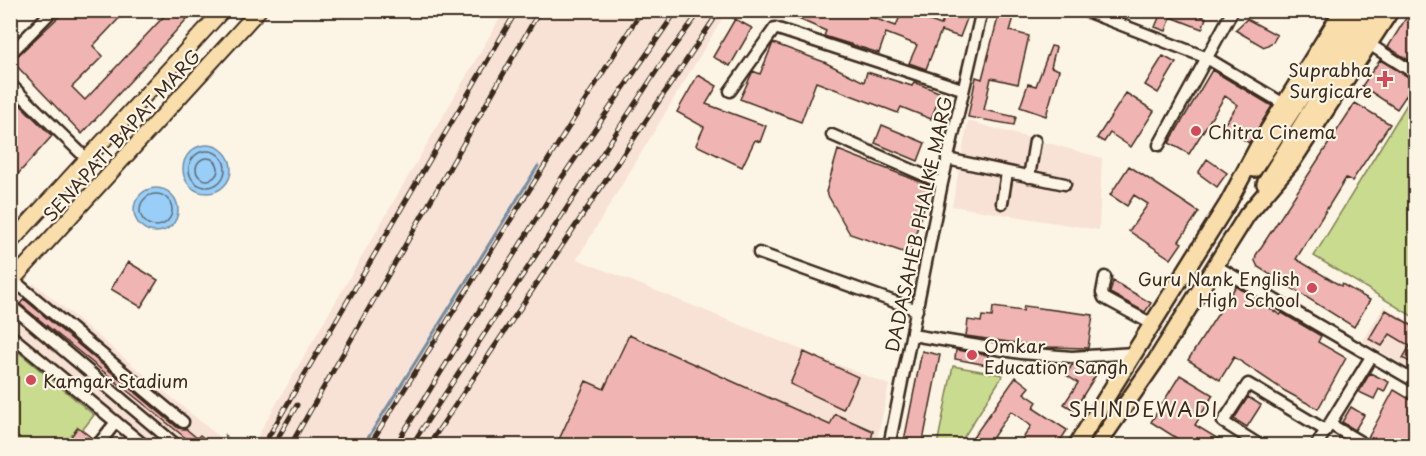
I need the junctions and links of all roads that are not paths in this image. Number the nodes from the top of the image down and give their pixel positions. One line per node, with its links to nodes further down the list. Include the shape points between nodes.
1 (53, 10): 12 (street)
2 (224, 10): 23 (main road, SENAPATI BAPAT MARG)
3 (259, 10): 36 (main road, SENAPATI BAPAT MARG)
4 (982, 10): 16 (street, DADASAHEB PHALKE MARG)
5 (1083, 10): 13 (street)
6 (1233, 10): 13 (street)
7 (1343, 10): 18 (highway)
8 (1358, 10): 22 (highway)
9 (1373, 10): 22 (highway)
10 (1391, 10): 11 (highway)
11 (1369, 44): 14 (street); 31 (highway, via 1292,162)
12 (10, 54)
13 (1205, 57): 18 (street); 21 (street)
14 (1416, 74)
15 (10, 84): 23 (street)
16 (962, 89): 17 (street, via 775,28); 24 (street, DADASAHEB PHALKE MARG)
17 (730, 91)
18 (1284, 104): 29 (highway)
19 (832, 135): 27 (street)
20 (1035, 141): 26 (street)
21 (1159, 145)
22 (1275, 152): 29 (highway); 31 (highway)
23 (87, 159): 32 (main road, SENAPATI BAPAT MARG)
24 (947, 159): 25 (street); 27 (street, DADASAHEB PHALKE MARG)
25 (1007, 172): 26 (street); 30 (street)
26 (1029, 177): 28 (street)
27 (942, 183): 38 (street, DADASAHEB PHALKE MARG)
28 (1065, 184)
29 (1228, 203): 39 (highway)
30 (1002, 204)
31 (1247, 216): 34 (highway)
32 (10, 243)
33 (759, 253): 38 (street)
34 (1216, 266): 43 (street); 53 (highway)
35 (1105, 277): 39 (street, via 1104,298)
36 (12, 282): 46 (street)
37 (10, 305): 48 (street)
38 (917, 310): 41 (street, DADASAHEB PHALKE MARG)
39 (1152, 324): 42 (highway)
40 (10, 335): 45 (street)
41 (912, 335): 42 (street, via 1021,353); 51 (street, DADASAHEB PHALKE MARG)
42 (1134, 353): 52 (highway)
43 (1371, 357): 44 (street); 47 (street)
44 (1416, 382)
45 (116, 422): 49 (street); 50 (street)
46 (183, 422)
47 (1327, 427): 54 (street, via 1248,384 1223,422); 55 (street); 56 (street)
48 (175, 444)
49 (97, 446)
50 (145, 446)
51 (890, 446)
52 (1076, 446)
53 (1097, 446)
54 (1261, 446)
55 (1316, 446)
56 (1367, 446)

